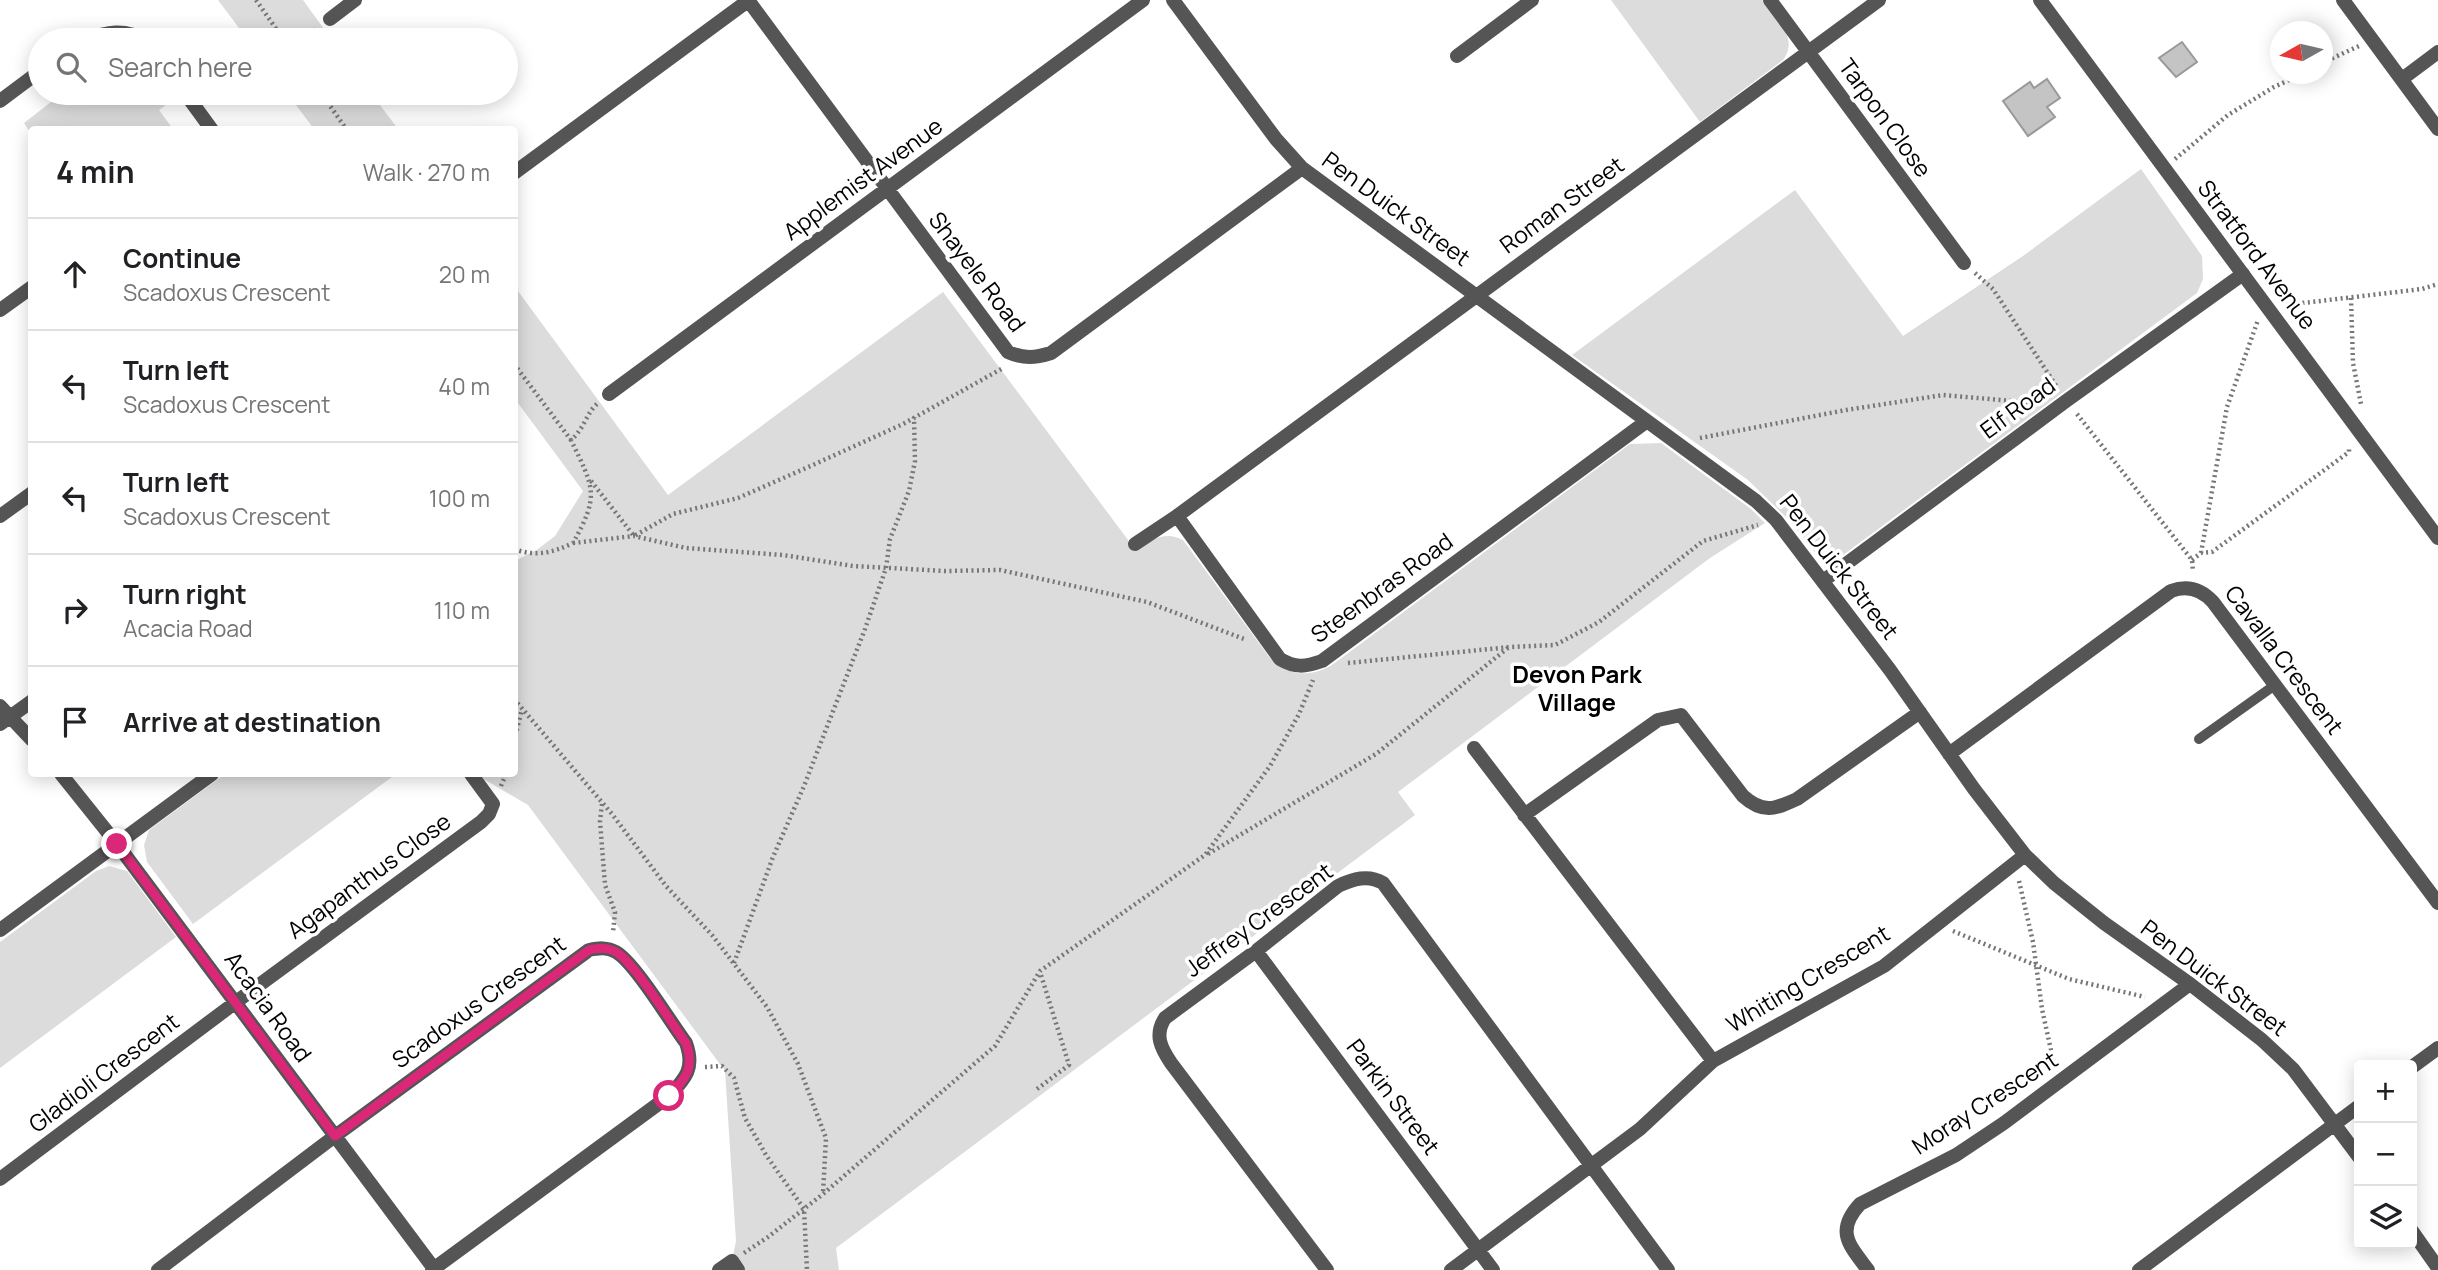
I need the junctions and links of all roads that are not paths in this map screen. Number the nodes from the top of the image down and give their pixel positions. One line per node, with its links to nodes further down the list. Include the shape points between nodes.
1 (355, 0): 10 (street)
2 (748, 0): 21 (street); 22 (street, Shayele Road)
3 (1143, 0): 22 (street, Applemist Avenue)
4 (1172, 0): 20 (street, Pen Duick Street)
5 (1532, 0): 13 (street)
6 (1770, 0): 11 (street, Tarpon Close)
7 (1879, 0): 11 (street, Roman Street)
8 (2040, 0): 24 (street, Stratford Avenue)
9 (2343, 0): 14 (street)
10 (330, 19)
11 (1809, 52): 23 (street, Tarpon Close); 26 (street, Roman Street)
12 (2438, 52): 14 (street)
13 (1457, 56)
14 (2402, 79): 19 (street)
15 (28, 80): 16 (street)
16 (0, 101)
17 (194, 105): 18 (street)
18 (209, 126)
19 (2438, 129)
20 (1302, 168): 22 (street, Shayele Road, via 1051,353 1030,358 1008,352); 26 (street, Pen Duick Street)
21 (518, 170)
22 (887, 189): 28 (street, Applemist Avenue)
23 (1964, 263)
24 (2243, 274): 33 (street, Stratford Avenue); 35 (street, Elf Road)
25 (28, 291): 27 (street)
26 (1476, 296): 29 (street, Pen Duick Street); 32 (street, Roman Street)
27 (0, 310)
28 (609, 394)
29 (1647, 421): 32 (street, Steenbras Road, via 1322,661 1306,667 1280,659); 35 (street, Pen Duick Street, via 1756,501)
30 (28, 495): 31 (street)
31 (0, 516)
32 (1177, 516): 34 (street, Roman Street)
33 (2438, 538)
34 (1135, 544)
35 (1823, 581): 38 (street, Pen Duick Street)
36 (2275, 685): 41 (lane); 43 (street, Cavalla Crescent, via 2213,602 2201,592 2178,588); 50 (street, Cavalla Crescent)
37 (28, 703): 39 (street)
38 (1920, 712): 43 (street, Pen Duick Street); 47 (street, via 1778,808 1753,804 1743,796 1681,715 1664,718)
39 (4, 716): 40 (street)
40 (28, 737)
41 (2199, 739)
42 (1474, 748): 47 (street, Whiting Crescent)
43 (1949, 754): 49 (street, Pen Duick Street)
44 (63, 777): 48 (street, Acacia Road)
45 (208, 777): 48 (street)
46 (473, 777): 54 (street, Agapanthus Close, via 493,804 481,822)
47 (1524, 815): 56 (street, Whiting Crescent)
48 (117, 844): 51 (street); 54 (street, Acacia Road)
49 (2025, 855): 53 (street, Pen Duick Street, via 2104,923); 56 (street, Whiting Crescent, via 1884,966)
50 (2438, 903)
51 (0, 930)
52 (1256, 951): 62 (street, Jeffrey Crescent, via 1338,887 1357,878 1383,883); 65 (street, Parkin Street); 71 (street, Jeffrey Crescent, via 1165,1018 1159,1031 1160,1046)
53 (2190, 984): 59 (street, Pen Duick Street, via 2293,1069); 75 (street, Moray Crescent, via 1956,1155 1860,1204 1850,1215 1847,1237)
54 (236, 1002): 60 (street, Acacia Road); 63 (street, Gladioli Crescent)
55 (2438, 1048): 57 (street)
56 (1713, 1061): 62 (street, Whiting Crescent, via 1640,1129)
57 (2417, 1063)
58 (2354, 1110): 59 (street)
59 (2335, 1123): 61 (street, Pen Duick Street); 76 (street)
60 (335, 1136): 68 (street, Acacia Road); 68 (street, Scadoxus Crescent, via 589,950 615,951 635,973 686,1043 691,1056 683,1081 669,1096); 69 (street, Scadoxus Crescent)
61 (2354, 1150)
62 (1591, 1166): 65 (street, Whiting Crescent); 74 (street, Jeffrey Crescent)
63 (0, 1180)
64 (2417, 1238): 67 (street)
65 (1478, 1250): 72 (street, Whiting Crescent); 73 (street, Parkin Street)
66 (735, 1265): 70 (street)
67 (2438, 1268)
68 (434, 1269)
69 (158, 1270)
70 (719, 1270)
71 (1327, 1270)
72 (1451, 1270)
73 (1493, 1270)
74 (1668, 1270)
75 (1868, 1270)
76 (2139, 1270)

